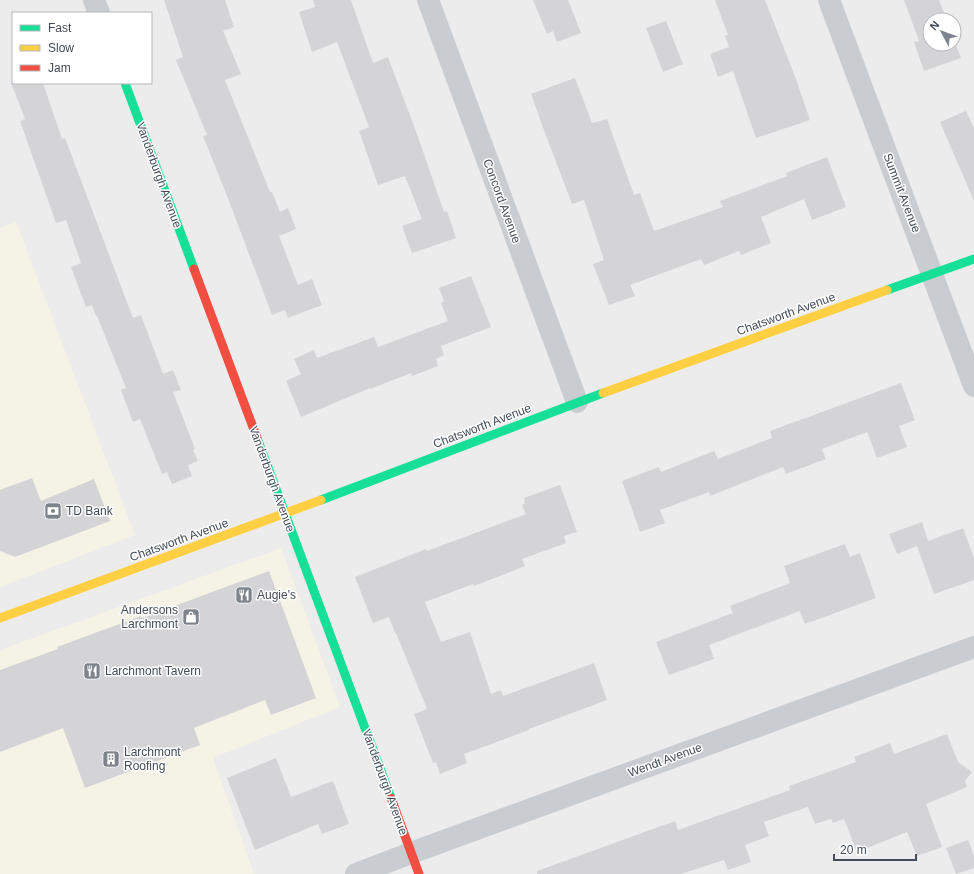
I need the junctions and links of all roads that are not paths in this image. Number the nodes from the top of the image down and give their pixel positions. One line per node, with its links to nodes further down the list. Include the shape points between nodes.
1 (94, 0): 4 (street)
2 (428, 0): 9 (street, Concord Avenue)
3 (829, 0): 7 (street, Summit Avenue)
4 (99, 12)
5 (125, 84): 10 (street, Vanderburgh Avenue)
6 (974, 259): 7 (street, Chatsworth Avenue)
7 (933, 274): 8 (street, Summit Avenue); 9 (street, Chatsworth Avenue)
8 (974, 386)
9 (578, 402): 10 (street, Chatsworth Avenue)
10 (285, 514): 11 (street, Chatsworth Avenue); 13 (street, Vanderburgh Avenue)
11 (0, 618)
12 (974, 647): 13 (street, Wendt Avenue)
13 (411, 853): 14 (street, Wendt Avenue); 15 (street, Vanderburgh Avenue)
14 (356, 874)
15 (419, 874)

